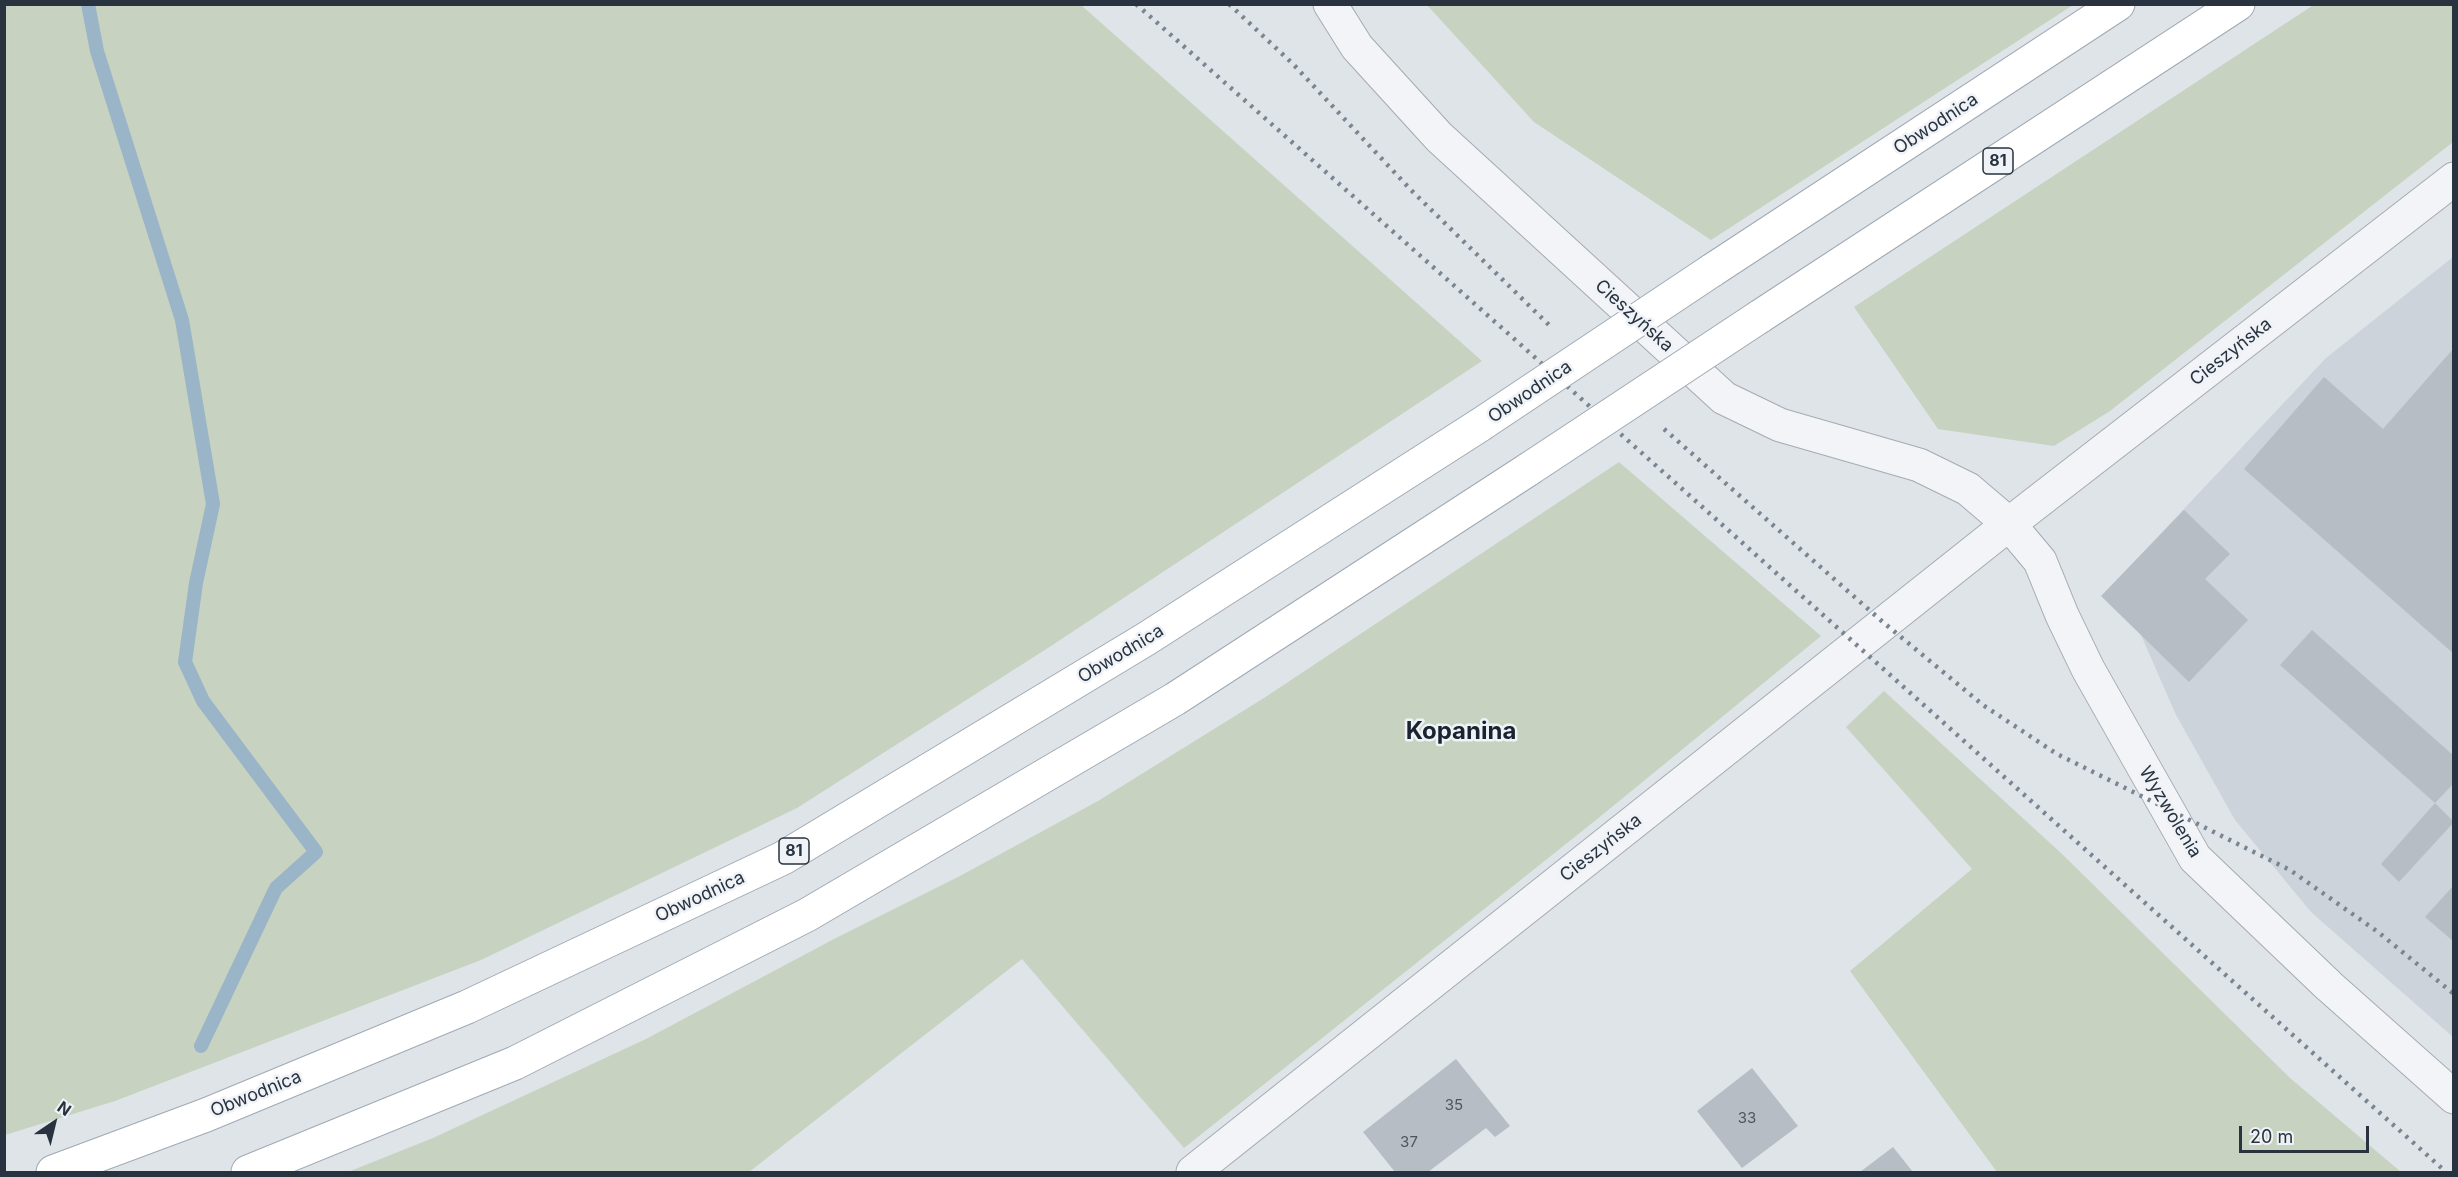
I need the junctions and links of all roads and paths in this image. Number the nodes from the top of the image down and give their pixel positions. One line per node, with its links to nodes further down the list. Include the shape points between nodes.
1 (1330, 4): 5 (street, Cieszyńska, via 1357,47 1439,137 1724,398 1780,425 1919,465 1968,489)
2 (2118, 4): 7 (main road, Obwodnica / 81, bridge, via 1480,425 1146,639 783,858 467,1007 206,1115)
3 (2238, 4): 8 (main road, 81, bridge, via 1175,699 807,915 515,1063)
4 (2454, 179): 5 (street, Cieszyńska)
5 (2008, 524): 6 (street, Wyzwolenia, via 2040,561 2088,669 2194,858); 9 (street, Cieszyńska)
6 (2454, 1097)
7 (53, 1173)
8 (248, 1173)
9 (1193, 1173)

